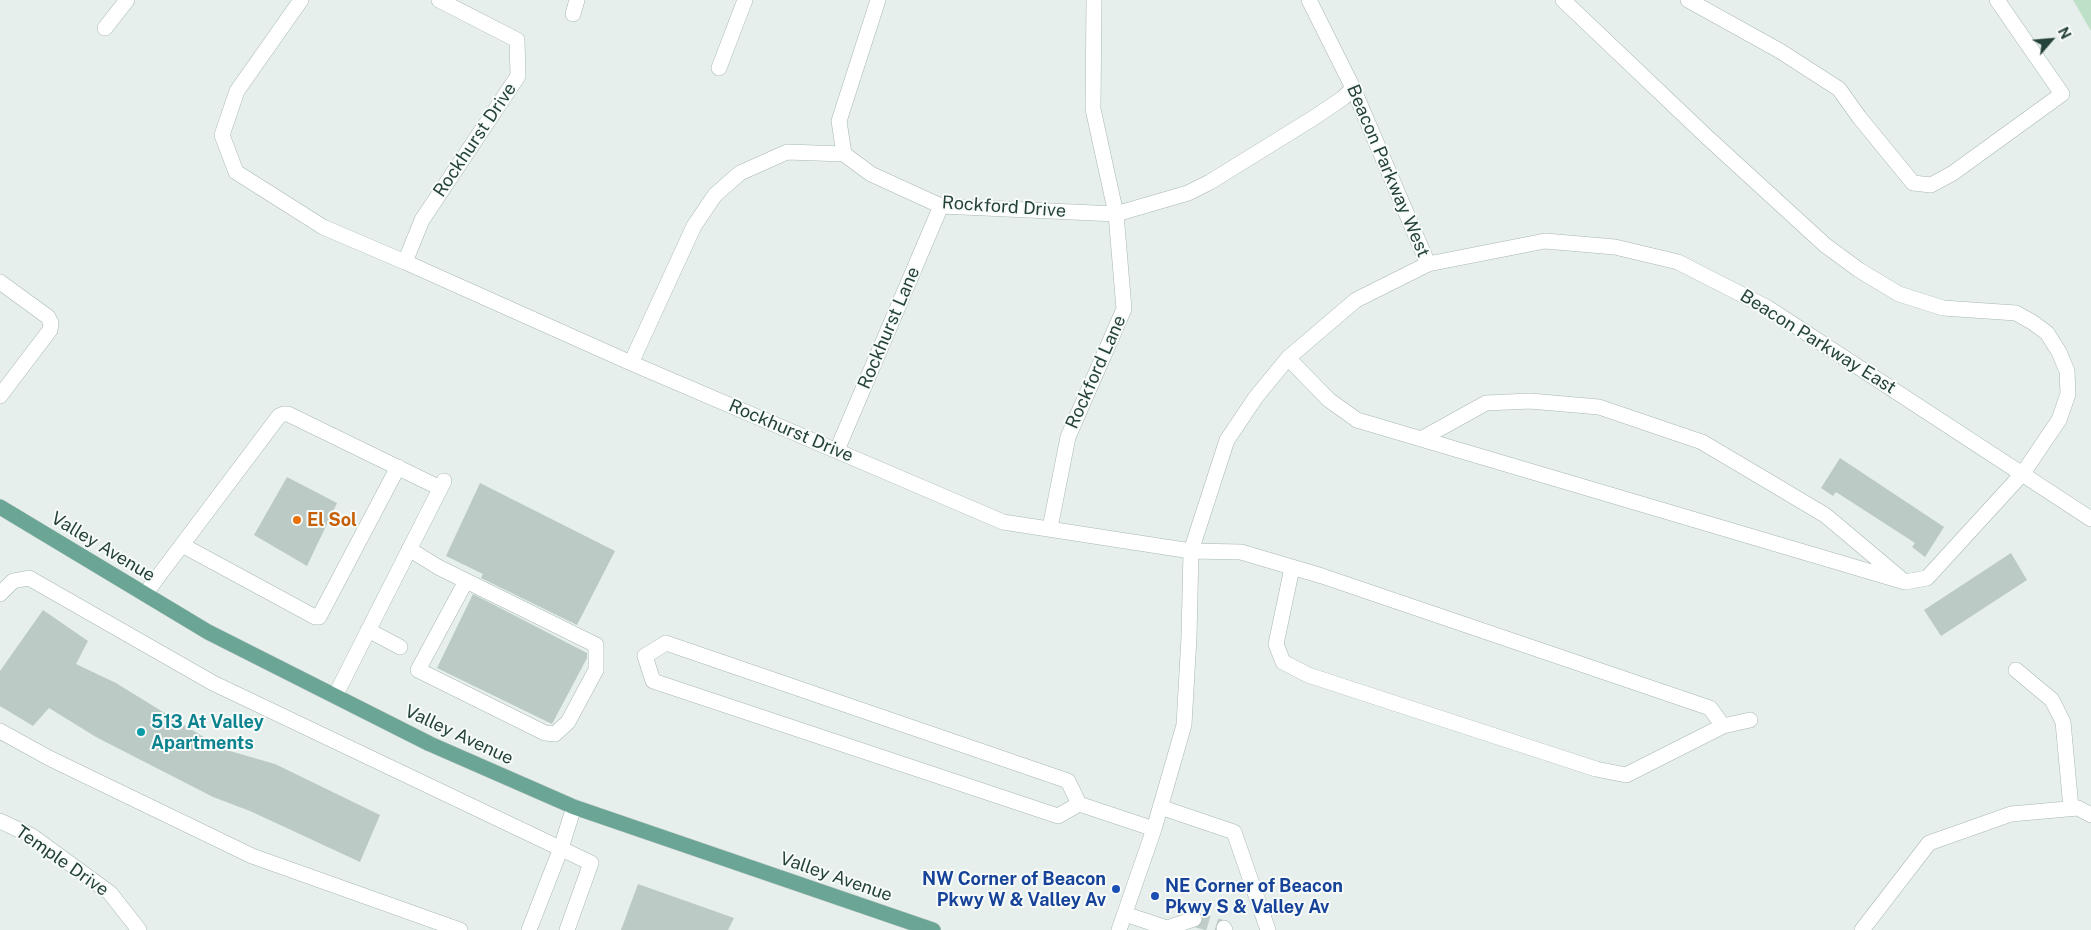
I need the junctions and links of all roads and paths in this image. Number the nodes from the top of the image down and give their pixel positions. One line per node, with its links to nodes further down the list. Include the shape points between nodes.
1 (127, 0): 11 (street)
2 (301, 0): 17 (street, Rockhurst Drive, via 237,92 222,135 236,172 323,227)
3 (439, 0): 17 (street, Rockhurst Drive, via 517,40 518,76 422,220)
4 (745, 0): 12 (street)
5 (878, 0): 14 (street, via 839,121)
6 (1094, 0): 16 (street, Rockford Lane, via 1093,109)
7 (1309, 0): 13 (street, Beacon Parkway West)
8 (1563, 0): 26 (street, via 1825,245 1859,270 1899,294 1943,308 2016,313 2047,334 2066,371 2068,394 2058,420)
9 (1688, 0): 10 (street, via 1780,51 1839,89 1913,183 1931,185 1953,173 2062,94)
10 (1997, 0)
11 (105, 28)
12 (719, 68)
13 (1353, 88): 16 (street, Rockford Drive, via 1316,117 1210,182 1188,193); 18 (street, Beacon Parkway West)
14 (844, 154): 15 (street, Rockford Drive, via 871,174); 21 (street, via 787,152 740,173 714,195 694,226)
15 (941, 206): 16 (street, Rockford Drive); 24 (street, Rockhurst Lane)
16 (1116, 214): 29 (street, Rockford Lane, via 1124,309 1068,437)
17 (406, 262): 21 (street, Rockhurst Drive)
18 (1428, 264): 20 (street, Beacon Parkway West, via 1356,300); 26 (street, Beacon Parkway East, via 1545,241 1615,247 1678,262 1768,308)
19 (0, 282): 22 (street, via 48,317 51,323 50,330)
20 (1288, 358): 23 (street, via 1329,400 1357,420); 32 (street, Beacon Parkway West, via 1227,440)
21 (631, 363): 24 (street, Rockhurst Drive)
22 (0, 396)
23 (1421, 439): 35 (street); 35 (street, via 1486,402 1530,401 1599,407 1702,442 1825,515)
24 (837, 450): 29 (street, Rockhurst Drive, via 1003,522)
25 (398, 467): 30 (street, via 284,414 279,416); 30 (street, via 319,617); 31 (street, via 442,484)
26 (2023, 473): 28 (street, Beacon Parkway East); 35 (street, via 1928,578)
27 (0, 508): 37 (main road, Valley Avenue)
28 (2091, 519)
29 (1050, 528): 32 (street, Rockhurst Drive)
30 (182, 545): 37 (street)
31 (410, 549): 34 (street); 38 (street)
32 (1191, 551): 33 (street, Rockhurst Drive, via 1241,552); 47 (street, Beacon Parkway West, via 1184,725)
33 (1292, 568): 43 (street, Rockhurst Drive, via 1710,708); 43 (street, via 1276,644 1284,662 1308,675 1596,769 1626,775)
34 (466, 581): 34 (street, via 596,645 596,670 568,722 555,734 545,733 418,670)
35 (1905, 582)
36 (0, 594): 52 (street, via 13,581 29,578 213,683)
37 (145, 594): 41 (main road, Valley Avenue, via 208,632)
38 (368, 630): 39 (street); 41 (street)
39 (400, 647)
40 (2016, 670): 48 (street, via 2052,700 2063,722)
41 (335, 696): 46 (main road, Valley Avenue, via 430,744)
42 (1750, 720): 43 (street)
43 (1723, 726)
44 (0, 731): 57 (street, via 252,856)
45 (1079, 804): 45 (street, via 1058,816 653,681 645,656 666,643 898,721 1068,781); 51 (street)
46 (574, 807): 52 (street); 60 (main road, Valley Avenue)
47 (1160, 807): 51 (street, Beacon Parkway West); 62 (street, via 1234,832)
48 (2071, 808): 49 (street); 63 (street, via 2011,814 1929,844)
49 (2091, 815)
50 (0, 821): 56 (street, Temple Drive, via 32,836 110,893)
51 (1154, 829): 53 (street, Beacon Parkway West)
52 (561, 848): 58 (street); 59 (street, via 591,863)
53 (1125, 914): 55 (street); 61 (street, Beacon Parkway West)
54 (1194, 919): 55 (street)
55 (1169, 929)
56 (139, 930)
57 (460, 930)
58 (529, 930)
59 (566, 930)
60 (933, 930)
61 (1120, 930)
62 (1268, 930)
63 (1862, 930)

